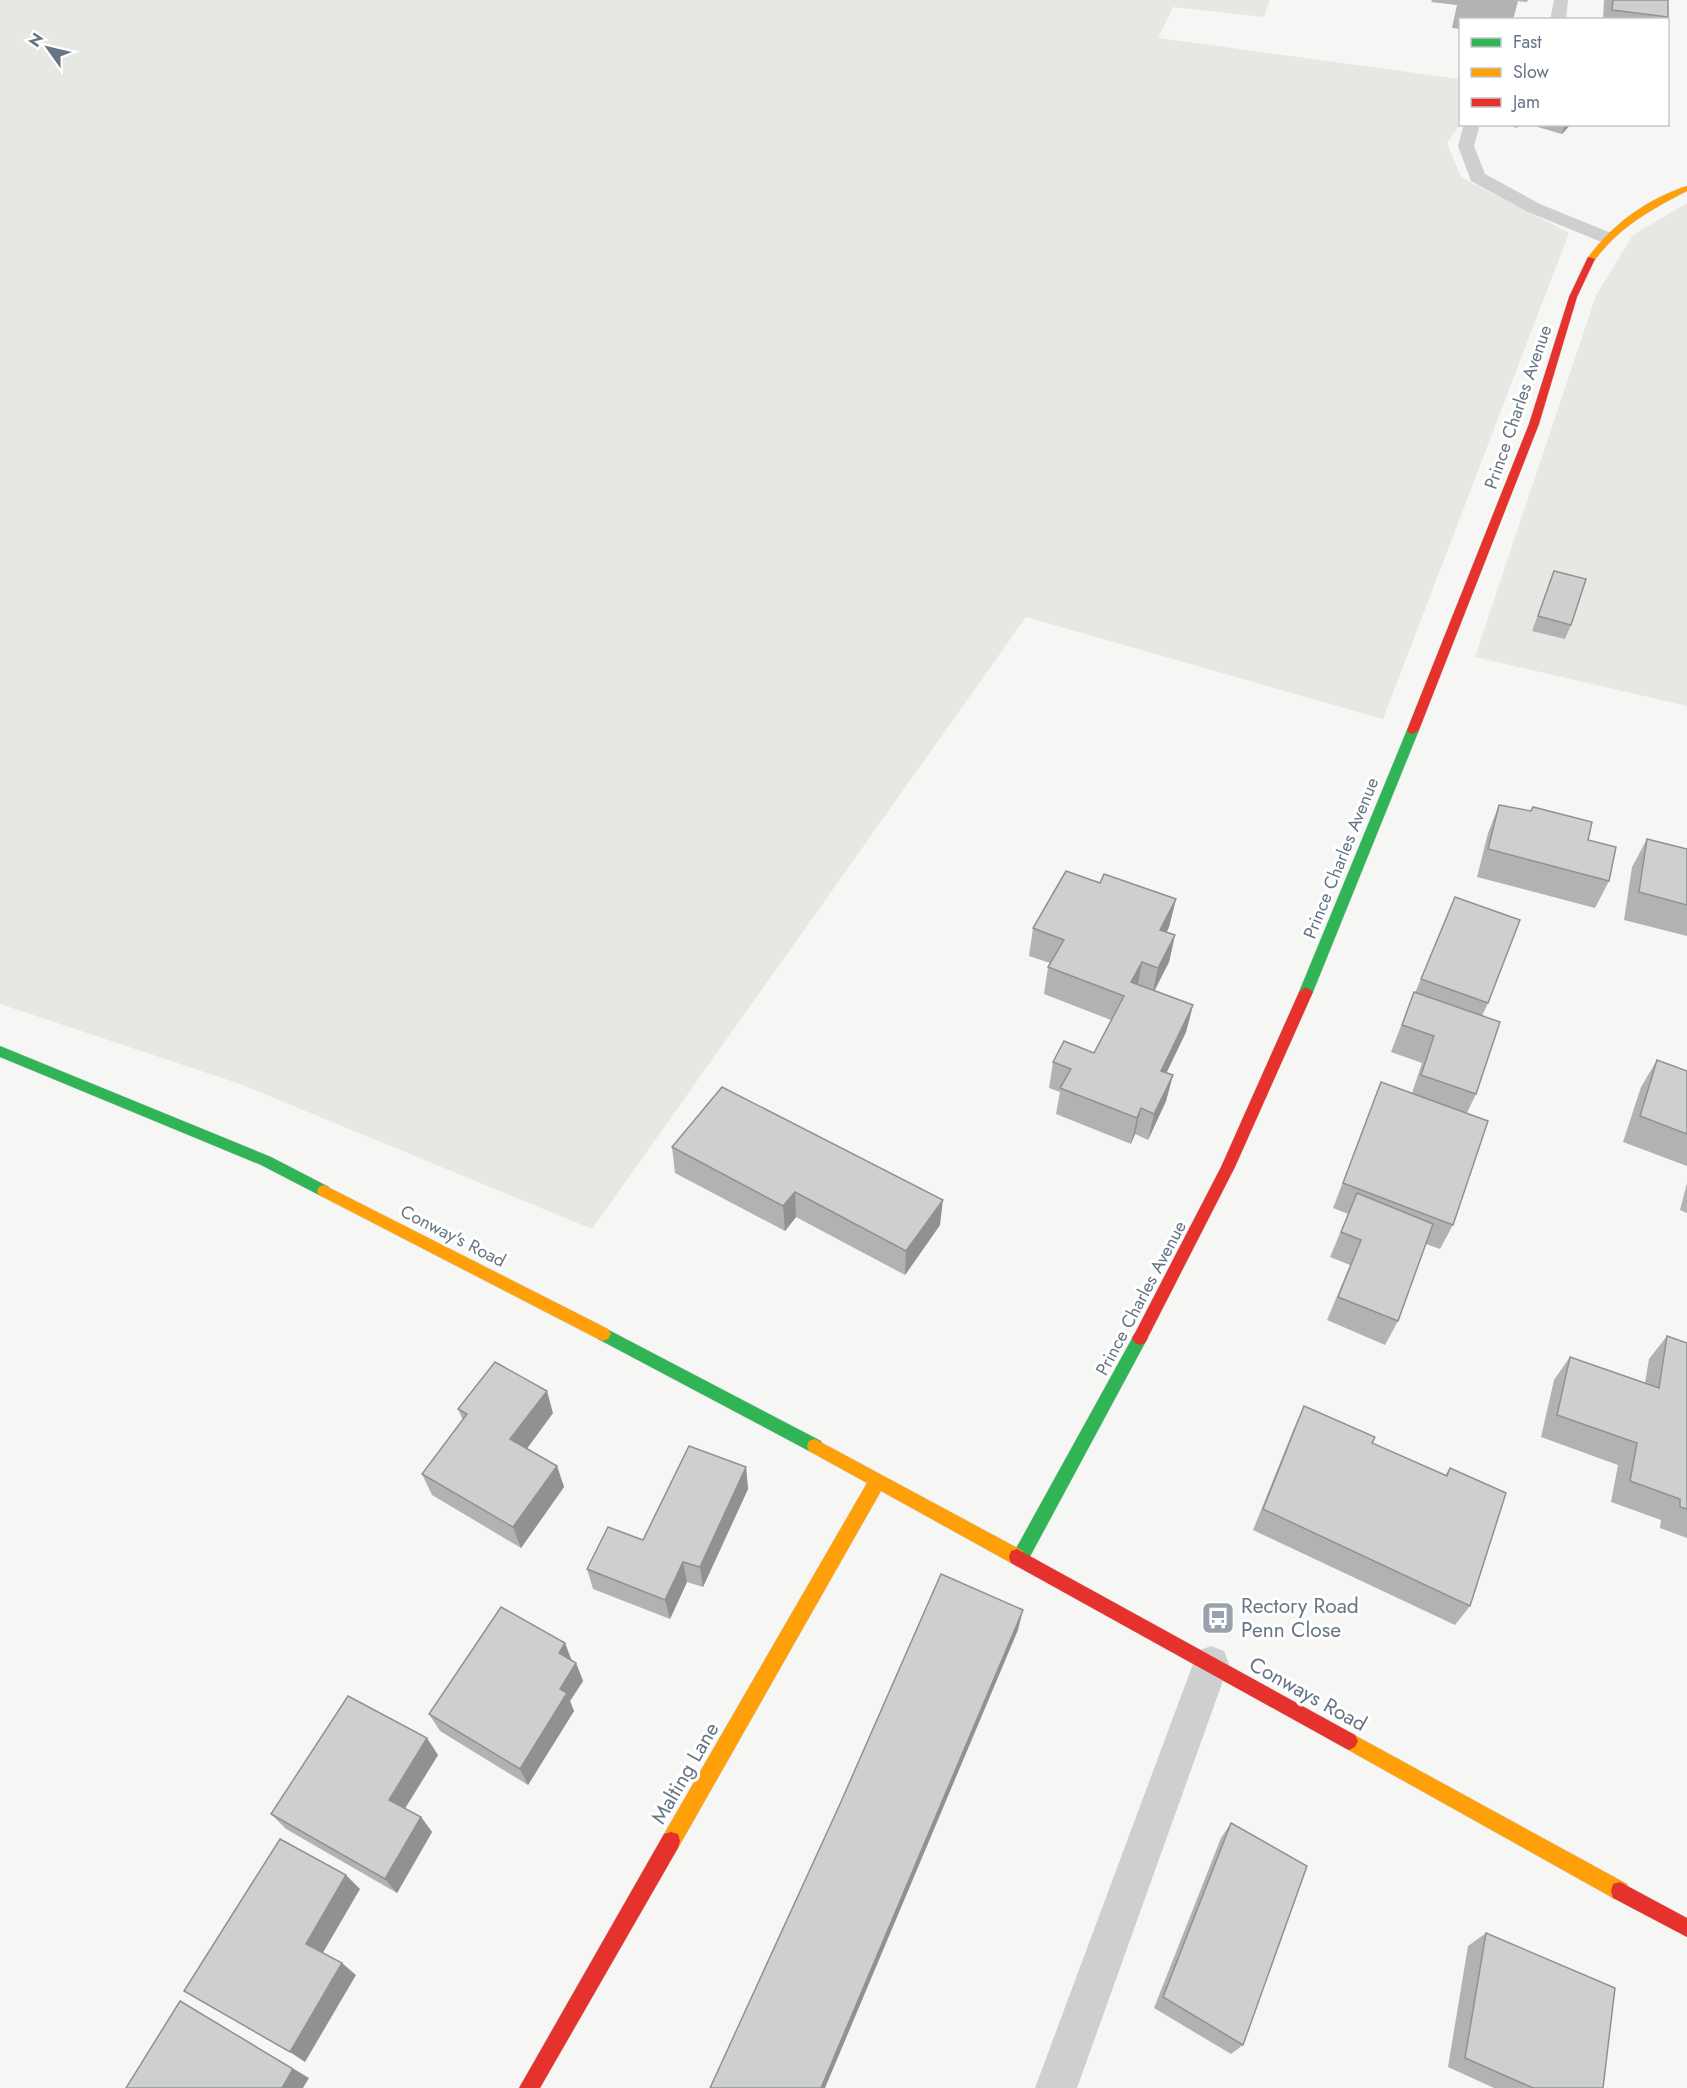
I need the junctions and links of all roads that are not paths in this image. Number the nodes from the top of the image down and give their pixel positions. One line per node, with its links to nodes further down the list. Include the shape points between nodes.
1 (1561, 0): 2 (lane)
2 (1558, 18)
3 (1471, 126): 5 (lane, via 1466,146 1477,177 1534,208)
4 (1687, 188): 5 (street, Prince Charles Avenue, via 1635,214)
5 (1605, 237): 8 (street, Prince Charles Avenue, via 1573,297 1526,446 1273,1073 1192,1243)
6 (0, 1051): 7 (street, Conway's Road, via 266,1161 553,1307)
7 (878, 1480): 8 (street, Conways Road); 11 (street, Malting Lane)
8 (1020, 1558): 9 (street, Conways Road)
9 (1211, 1664): 10 (street, Conways Road); 12 (lane)
10 (1687, 1928)
11 (529, 2088)
12 (1056, 2088)

